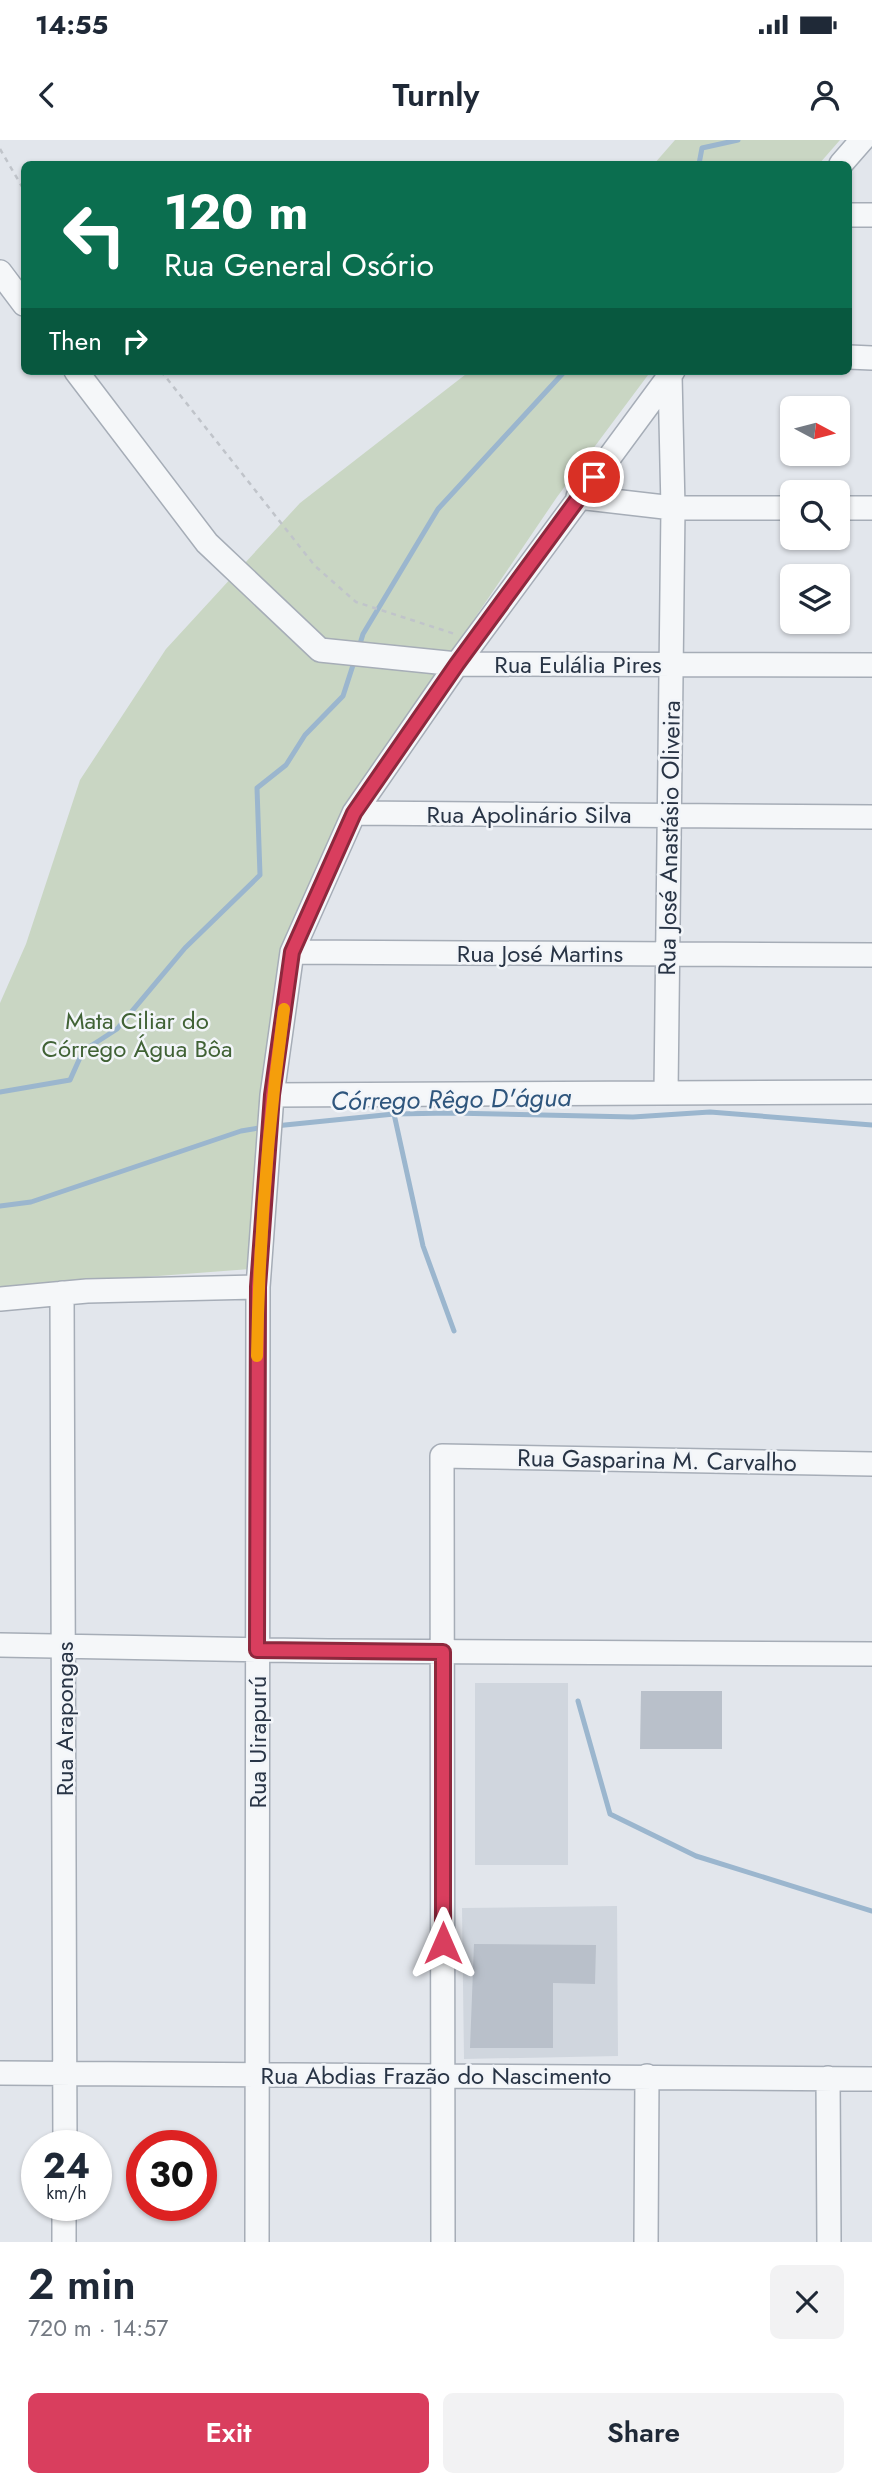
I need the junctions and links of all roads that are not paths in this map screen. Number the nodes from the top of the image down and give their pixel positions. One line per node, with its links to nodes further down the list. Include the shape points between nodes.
1 (862, 140): 2 (street)
2 (844, 161)
3 (852, 215): 4 (street)
4 (872, 215)
5 (0, 272): 6 (street)
6 (21, 300)
7 (852, 357): 8 (street)
8 (872, 358)
9 (79, 375): 17 (street, Rua Eulália Pires, via 207,543 320,650)
10 (670, 375): 12 (street, Rua Uirapurú)
11 (671, 375): 13 (street, Rua José Anastásio Oliveira)
12 (579, 497): 13 (street); 17 (street, Rua Uirapurú)
13 (673, 508): 14 (street); 18 (street, Rua José Anastásio Oliveira)
14 (780, 508)
15 (850, 508): 16 (street)
16 (872, 508)
17 (457, 664): 18 (street, Rua Eulália Pires); 20 (street, Rua Uirapurú)
18 (671, 664): 19 (street, Rua Eulália Pires); 21 (street, Rua José Anastásio Oliveira)
19 (872, 665)
20 (354, 813): 21 (street, Rua Apolinário Silva); 23 (street, Rua Uirapurú)
21 (669, 815): 22 (street, Rua Apolinário Silva); 24 (street, Rua José Anastásio Oliveira)
22 (872, 817)
23 (292, 952): 24 (street, Rua José Martins); 28 (street, Rua Uirapurú)
24 (668, 953): 25 (street, Rua José Martins); 27 (street, Rua José Anastásio Oliveira)
25 (872, 955)
26 (872, 1091): 27 (street)
27 (666, 1092): 28 (street)
28 (271, 1106): 29 (street, Rua Uirapurú)
29 (258, 1287): 30 (street); 35 (street, Rua Uirapurú)
30 (72, 1292): 31 (street); 34 (street, Rua Arapongas)
31 (0, 1299)
32 (872, 1464): 36 (street, Rua Gasparina M. Carvalho, via 442,1456)
33 (0, 1645): 34 (street)
34 (64, 1646): 35 (street); 39 (street, Rua Arapongas)
35 (257, 1650): 36 (street); 40 (street, Rua Uirapurú)
36 (443, 1652): 37 (street); 41 (street)
37 (872, 1654)
38 (0, 2073): 39 (street, Rua Abdias Frazão do Nascimento)
39 (65, 2073): 40 (street, Rua Abdias Frazão do Nascimento); 45 (street, Rua Arapongas)
40 (257, 2074): 41 (street, Rua Abdias Frazão do Nascimento); 48 (street, Rua Uirapurú)
41 (444, 2075): 42 (street, Rua Abdias Frazão do Nascimento); 49 (street)
42 (647, 2076): 43 (street, Rua Abdias Frazão do Nascimento); 50 (street)
43 (828, 2078): 44 (street, Rua Abdias Frazão do Nascimento); 51 (street)
44 (872, 2079)
45 (65, 2130)
46 (64, 2221): 47 (street)
47 (64, 2242)
48 (257, 2242)
49 (443, 2242)
50 (646, 2242)
51 (829, 2242)

